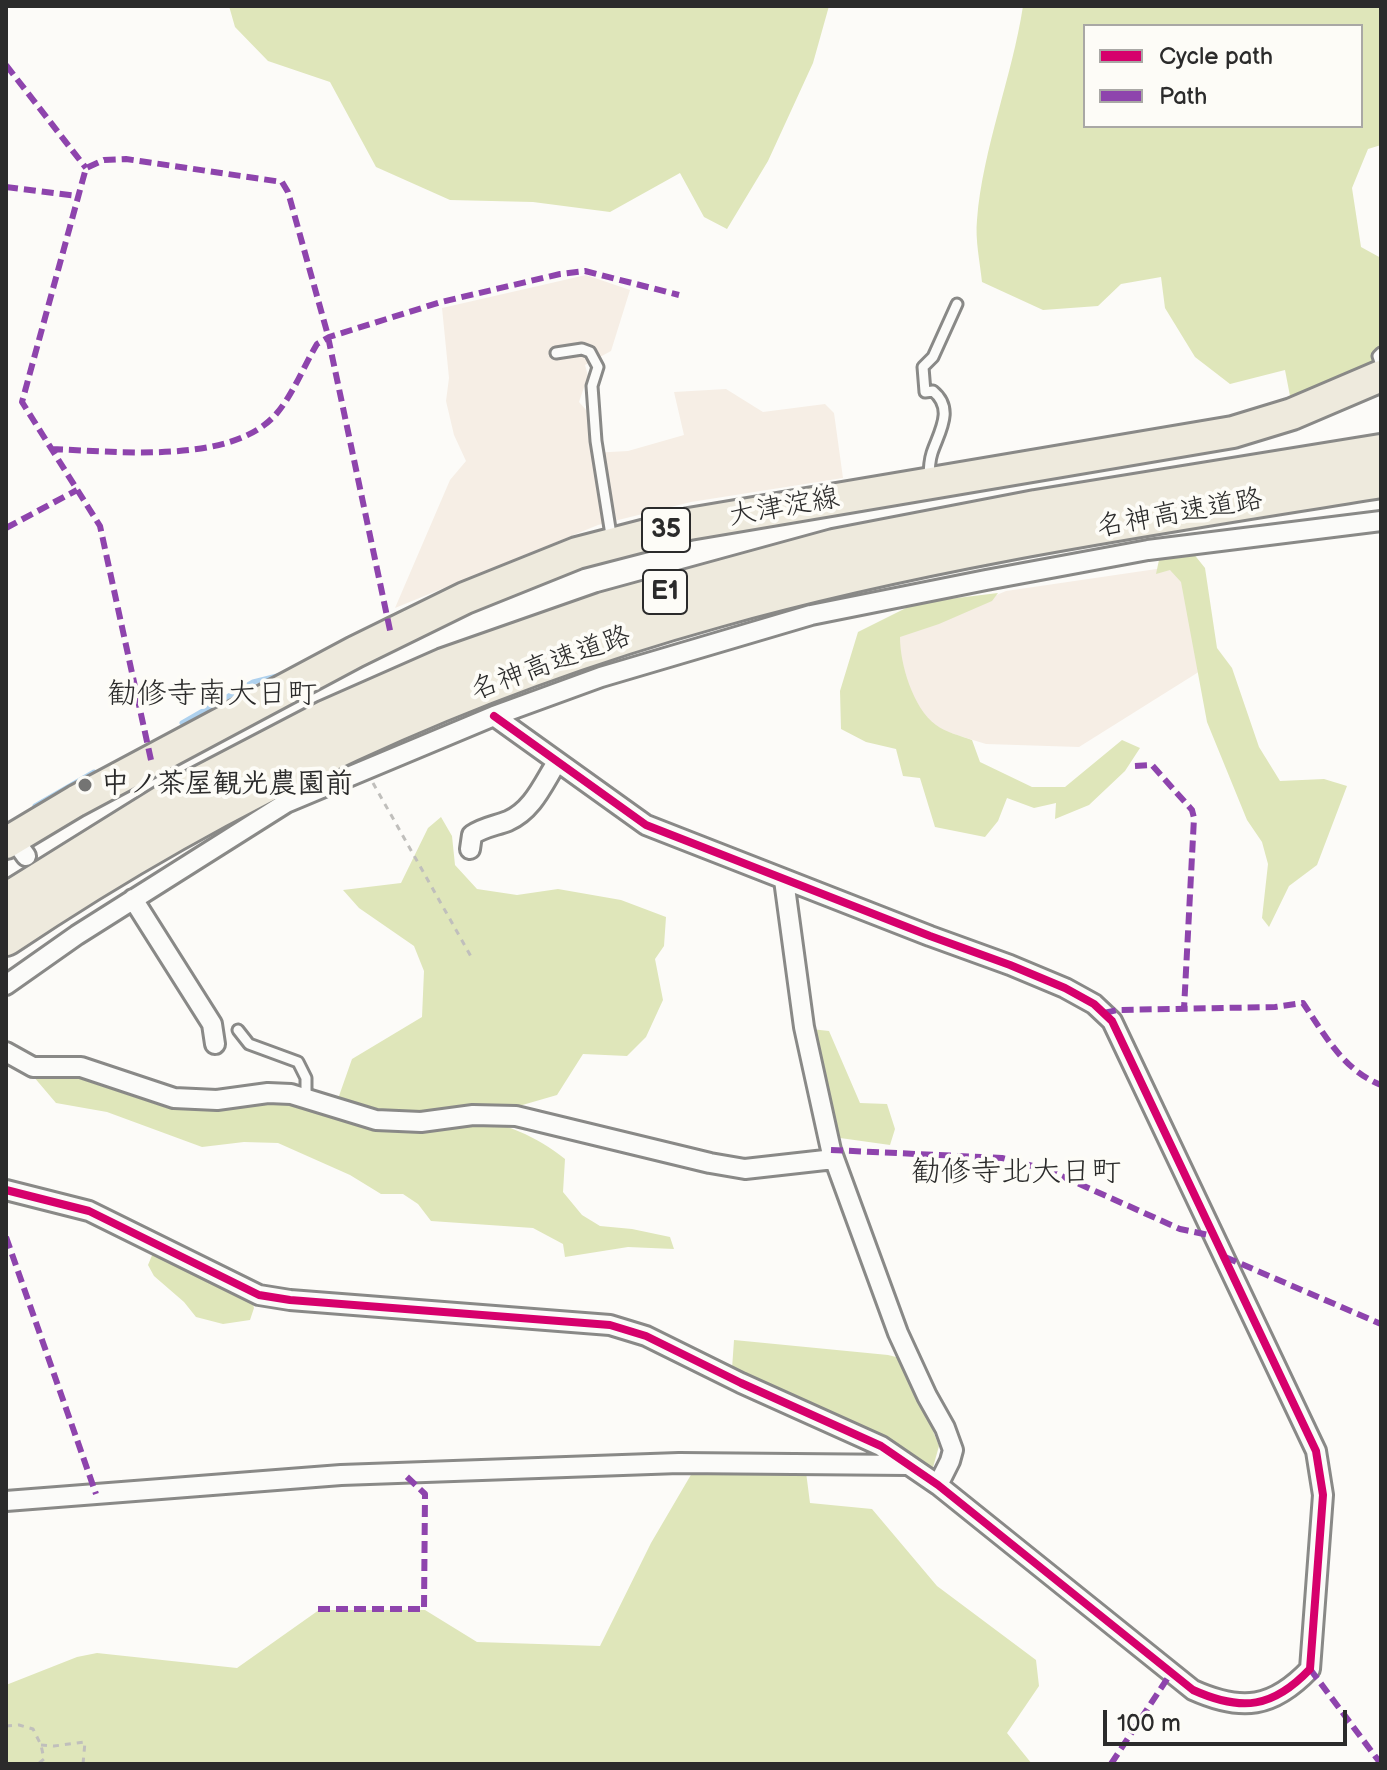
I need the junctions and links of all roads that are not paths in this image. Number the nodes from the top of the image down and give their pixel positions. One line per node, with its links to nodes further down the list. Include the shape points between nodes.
1 (957, 304): 8 (lane, via 933,357 923,367 925,392 939,396 945,418 932,452)
2 (556, 353): 10 (lane, via 582,349 598,367 592,386 594,413)
3 (1381, 353): 4 (lane)
4 (1381, 365)
5 (1381, 376): 8 (main road, 大津淀線 / 35, via 1292,414 1233,432)
6 (1381, 452): 17 (highway, 名神高速道路 / E1, via 834,547 604,610 444,666 315,723 165,802)
7 (1381, 480): 18 (highway, 名神高速道路 / E1, via 926,559 718,608 616,639 443,703 280,777 139,853)
8 (930, 483): 10 (main road, 大津淀線 / 35, via 689,524)
9 (1381, 521): 11 (street, via 1148,550 811,615 601,677)
10 (613, 544): 13 (main road, 大津淀線 / 35, via 465,598 355,652 151,760)
11 (494, 716): 12 (street); 16 (street, via 286,803)
12 (557, 762): 14 (street, via 530,806 509,821 472,835); 15 (street, via 646,825)
13 (15, 846)
14 (470, 849)
15 (784, 880): 24 (street, via 804,1027); 27 (street, via 1065,988 1112,1021 1316,1451 1323,1495 1310,1669 1291,1690 1262,1703 1213,1699 1193,1690)
16 (133, 899): 19 (street, via 73,929); 21 (street, via 212,1024)
17 (6, 901)
18 (6, 938)
19 (6, 985)
20 (238, 1030): 23 (lane, via 249,1044 298,1062 306,1078)
21 (215, 1044)
22 (6, 1052): 23 (street, via 33,1067 81,1067 174,1098 217,1100 268,1093)
23 (306, 1099): 24 (street, via 376,1120 516,1116 745,1169)
24 (834, 1159): 27 (street, via 898,1333 953,1450)
25 (6, 1190): 26 (street, via 89,1211 259,1295 631,1329 881,1446)
26 (908, 1465): 27 (street); 28 (street, via 679,1463 341,1475)
27 (938, 1485)
28 (6, 1501)

